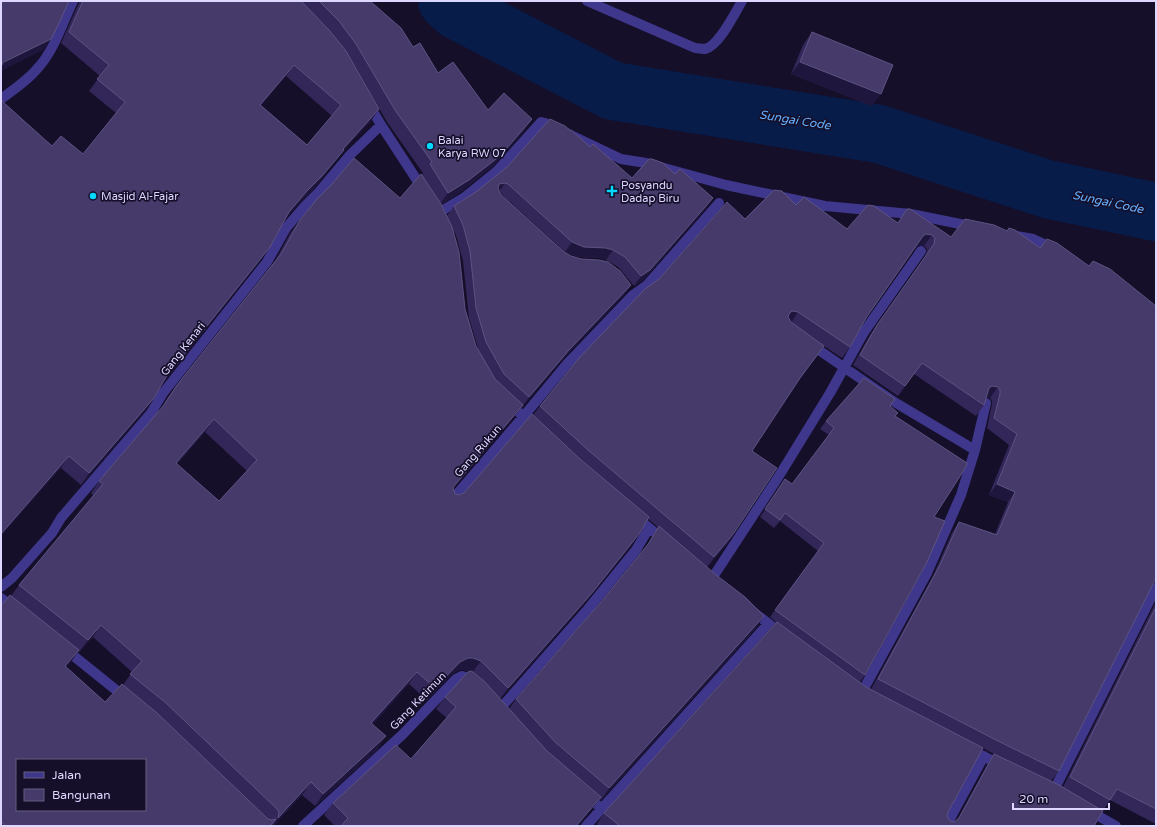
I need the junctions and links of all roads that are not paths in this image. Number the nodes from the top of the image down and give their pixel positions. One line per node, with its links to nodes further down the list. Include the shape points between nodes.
1 (73, 1): 5 (street, via 49,53 37,70)
2 (587, 1): 3 (street, via 695,48 706,49 715,43 725,30)
3 (742, 1)
4 (362, 92): 6 (street)
5 (1, 99)
6 (381, 125): 8 (street); 28 (street, Gang Kenari, via 350,155 286,228 267,262 163,393 151,413 61,518 52,533)
7 (719, 203): 15 (street, Gang Rukun, via 647,285)
8 (434, 206): 9 (street); 10 (street, via 465,197 496,172 541,122 545,122 621,159 646,163 726,185 825,206 911,214)
9 (444, 225)
10 (987, 229)
11 (1003, 233): 13 (street, via 1033,239)
12 (922, 251): 17 (street, via 864,332)
13 (1066, 255)
14 (625, 286): 15 (street)
15 (633, 295): 20 (street, Gang Rukun, via 567,364)
16 (800, 337): 17 (street)
17 (844, 368): 22 (street, via 896,403); 27 (street, via 779,476)
18 (502, 398): 20 (street)
19 (986, 403): 22 (street)
20 (523, 417): 21 (street); 23 (street, Gang Rukun)
21 (541, 433)
22 (975, 450): 37 (street, via 961,495 927,573)
23 (451, 501)
24 (627, 509): 25 (street)
25 (649, 528): 26 (street); 38 (street, via 627,562 502,713)
26 (672, 547)
27 (711, 580)
28 (1, 587)
29 (1156, 588): 44 (street)
30 (1, 598): 32 (street)
31 (742, 604): 33 (street)
32 (25, 618)
33 (768, 624): 35 (street); 46 (street)
34 (56, 642): 39 (street)
35 (793, 642)
36 (482, 690): 48 (street, Gang Ketimun, via 468,678 462,676 456,679 402,735)
37 (862, 692)
38 (490, 700)
39 (135, 706)
40 (957, 742): 41 (street)
41 (984, 756): 42 (street); 49 (street)
42 (1012, 770)
43 (578, 788): 46 (street)
44 (1054, 790)
45 (1081, 806): 50 (street)
46 (602, 809): 47 (street)
47 (588, 825)
48 (303, 826)
49 (946, 826)
50 (1116, 826)

